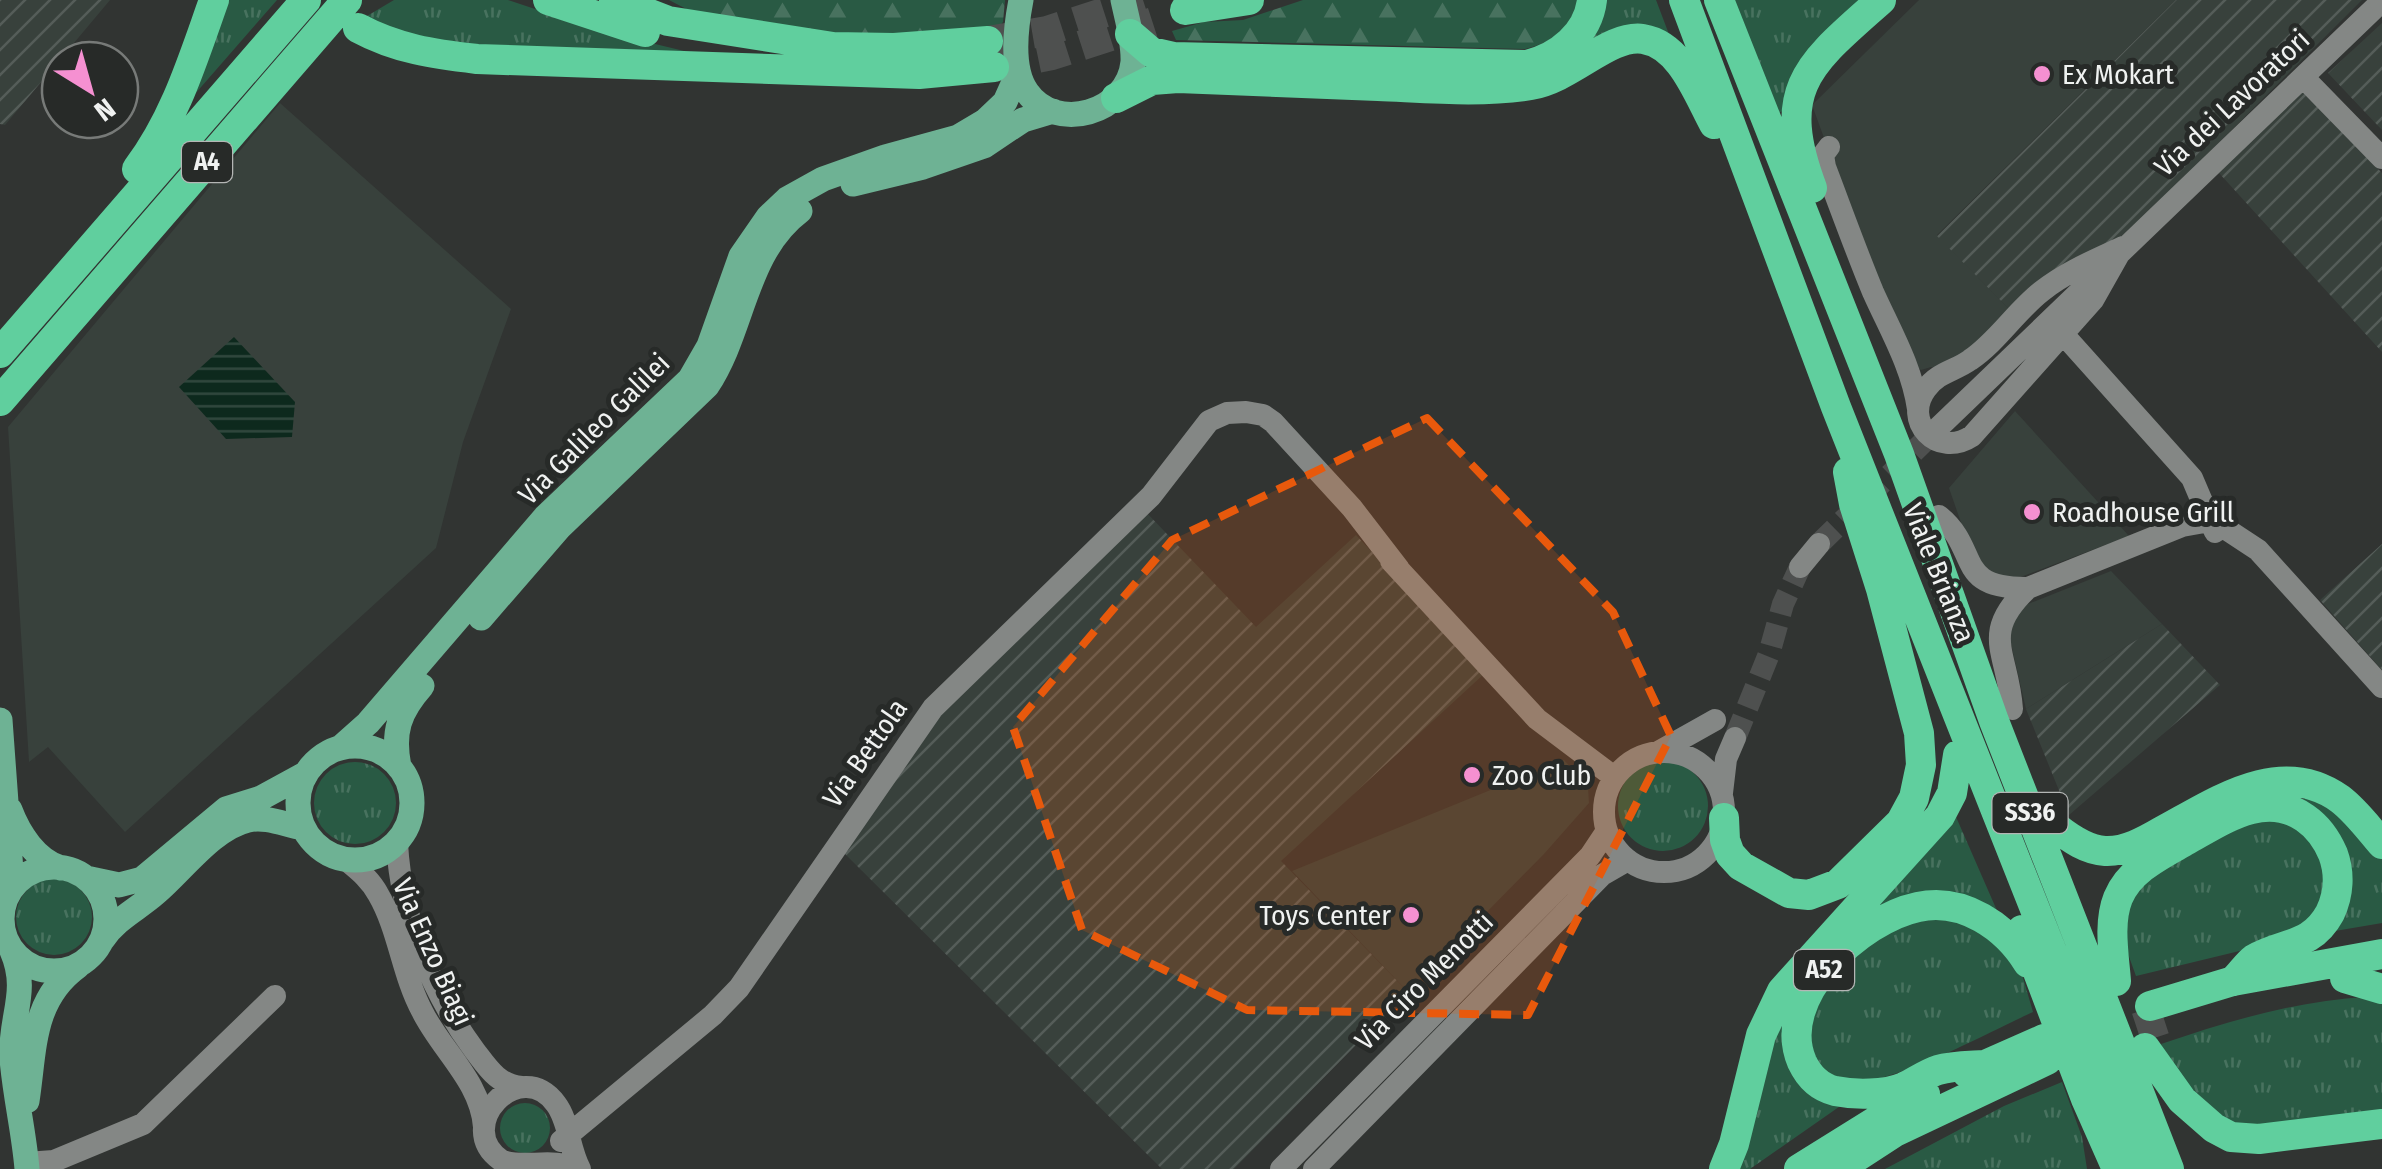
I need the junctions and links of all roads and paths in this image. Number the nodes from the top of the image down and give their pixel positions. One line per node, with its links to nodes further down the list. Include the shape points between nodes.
1 (214, 0): 31 (highway, via 156,143 81,241)
2 (306, 0): 31 (highway, A4)
3 (373, 0): 32 (highway, via 330,37 119,284)
4 (548, 0): 21 (highway, via 674,40)
5 (614, 0): 18 (highway, via 668,20)
6 (655, 0): 18 (highway)
7 (1021, 0): 20 (main road)
8 (1122, 0): 19 (main road)
9 (1249, 0): 16 (highway)
10 (1592, 0): 19 (highway, via 1582,28 1565,48 1528,65 1173,57 1151,52)
11 (1666, 0): 25 (highway)
12 (1684, 0): 28 (highway, Viale Brianza / SS36)
13 (1718, 0): 29 (highway, Viale Brianza / SS36)
14 (1881, 0): 29 (highway, via 1821,53 1800,93 1797,141 1820,209)
15 (2382, 1): 22 (street, Via dei Lavoratori)
16 (1187, 9)
17 (353, 14): 21 (highway, via 380,40 420,53); 32 (highway, A4)
18 (725, 29): 20 (highway, via 833,47)
19 (1130, 34): 23 (main road, via 1132,62)
20 (1000, 60): 21 (highway, via 919,74); 24 (main road, via 1028,94); 55 (main road, Via Galileo Galilei, via 1005,102 985,121 958,137 823,179 768,216 741,256 690,379 546,516)
21 (817, 70)
22 (2304, 78): 27 (street); 30 (street, Via dei Lavoratori)
23 (1116, 98): 24 (main road, Via Galileo Galilei, via 1092,113); 25 (highway, via 1152,80 1178,78 1526,86 1570,72 1620,40 1640,38 1676,59)
24 (1053, 111): 58 (main road, Via Galileo Galilei, via 1023,120 984,146 846,186 779,230 707,386 559,528 404,706 395,745)
25 (1714, 124): 28 (highway)
26 (1829, 147): 35 (street, Via dei Lavoratori, via 1824,167)
27 (2382, 158)
28 (1756, 198): 38 (highway, Viale Brianza / SS36)
29 (1813, 239): 41 (highway, Viale Brianza / SS36)
30 (2123, 247): 33 (street, Via dei Lavoratori); 36 (street, Via dei Lavoratori, via 2041,291 1970,361); 40 (street, Via dei Lavoratori)
31 (64, 279): 34 (highway, A4)
32 (66, 324): 37 (highway, A4)
33 (2063, 334): 39 (street, Via dei Lavoratori, via 1959,444 1935,442); 42 (street)
34 (0, 353)
35 (1903, 356): 36 (street, via 1919,374); 39 (street, Via dei Lavoratori)
36 (1944, 372): 39 (street, Via dei Lavoratori, via 1922,394)
37 (0, 400)
38 (1836, 407): 48 (highway, Viale Brianza / SS36); 62 (highway, via 1854,504 1918,734 1914,798 1901,822 1838,884 1810,895 1789,893 1741,866 1725,840)
39 (1918, 409)
40 (1939, 427)
41 (1899, 454): 43 (highway); 105 (highway, Viale Brianza / SS36, via 1994,721)
42 (2192, 478): 44 (street); 45 (street, via 2188,510)
43 (1939, 516): 49 (street, via 1954,528 1980,578 2002,589); 51 (highway)
44 (2212, 526): 45 (street); 50 (street, via 2247,540)
45 (2176, 530): 49 (street)
46 (1819, 544): 47 (street)
47 (1800, 567)
48 (1906, 577): 57 (highway, via 1920,654); 104 (highway, Viale Brianza / SS36)
49 (2028, 588): 51 (street, via 2000,625)
50 (2382, 687)
51 (2012, 709): 64 (highway)
52 (0, 720): 61 (main road)
53 (1715, 720): 56 (street)
54 (1736, 738): 62 (street, via 1722,775)
55 (341, 747): 58 (main road, via 370,748); 59 (main road)
56 (1658, 752): 60 (street, via 1638,757); 62 (street, via 1700,763 1714,778)
57 (1958, 755): 83 (highway); 98 (highway, A52, via 1940,816 1776,1001)
58 (400, 767): 66 (main road, via 411,814)
59 (305, 774): 63 (main road, via 298,792); 71 (main road, via 226,809 142,879 119,885)
60 (1614, 777): 65 (street, via 1604,805); 91 (street, Via Bettola, via 1537,719 1276,439 1231,425 1189,447 1151,496 933,708 713,1015 606,1106 574,1114)
61 (5, 795): 70 (main road, via 29,844); 72 (main road)
62 (1723, 807): 69 (street, via 1711,849 1688,867 1657,872)
63 (302, 828): 68 (main road, via 328,854); 73 (main road, via 265,819 234,826 114,925)
64 (2057, 828): 67 (highway, via 2093,849 2122,849 2246,786 2288,781 2341,799); 79 (highway)
65 (1606, 832): 69 (street); 96 (street, Via Ciro Menotti, via 1590,856)
66 (397, 843): 68 (main road, via 364,860); 86 (street, Via Enzo Biagi, via 401,883 438,990 489,1070)
67 (2382, 844)
68 (346, 860): 92 (street, Via Enzo Biagi, via 378,894 419,1007 482,1109)
69 (1628, 860): 97 (street, Via Ciro Menotti, via 1602,875)
70 (61, 868): 71 (main road); 72 (main road, via 30,873)
71 (86, 878): 73 (main road, via 106,908)
72 (8, 895): 75 (main road, via 2,919)
73 (100, 944): 76 (main road)
74 (2382, 954): 80 (highway)
75 (11, 958): 76 (main road, via 54,972); 90 (main road, via 21,998 12,1049)
76 (82, 964): 90 (main road, via 58,983 40,1014)
77 (2382, 971): 78 (highway)
78 (2344, 978): 80 (highway, via 2157,1013); 81 (highway)
79 (2116, 982): 80 (highway, via 2114,916 2131,879 2238,812 2284,808 2325,838 2336,863 2337,893 2320,928 2254,960); 84 (highway)
80 (2233, 982)
81 (2382, 989)
82 (275, 996): 93 (street, via 143,1124)
83 (2048, 1036): 85 (highway, A52); 85 (highway, A52, via 2026,960 1969,911 1948,906 1920,906 1865,933 1803,999 1796,1026 1800,1057 1821,1086 1879,1092 1938,1070); 87 (highway); 88 (highway)
84 (2145, 1048): 89 (highway, via 2182,1100 2231,1136 2259,1139); 106 (highway)
85 (1984, 1065): 99 (highway, A52, via 1897,1108)
86 (522, 1087): 91 (street, via 543,1092); 92 (street, via 494,1101 486,1114)
87 (2086, 1098): 102 (highway); 103 (highway)
88 (1956, 1101): 100 (highway); 101 (highway)
89 (2382, 1124)
90 (24, 1126): 93 (main road)
91 (562, 1127): 94 (street, via 554,1154); 95 (street)
92 (489, 1147): 94 (street, via 510,1165)
93 (27, 1166)
94 (534, 1167): 95 (street, via 561,1163)
95 (579, 1169)
96 (1281, 1169)
97 (1314, 1169)
98 (1724, 1169)
99 (1799, 1169)
100 (1838, 1169)
101 (1868, 1169)
102 (2098, 1169)
103 (2117, 1169)
104 (2138, 1169)
105 (2170, 1169)
106 (2191, 1169)

